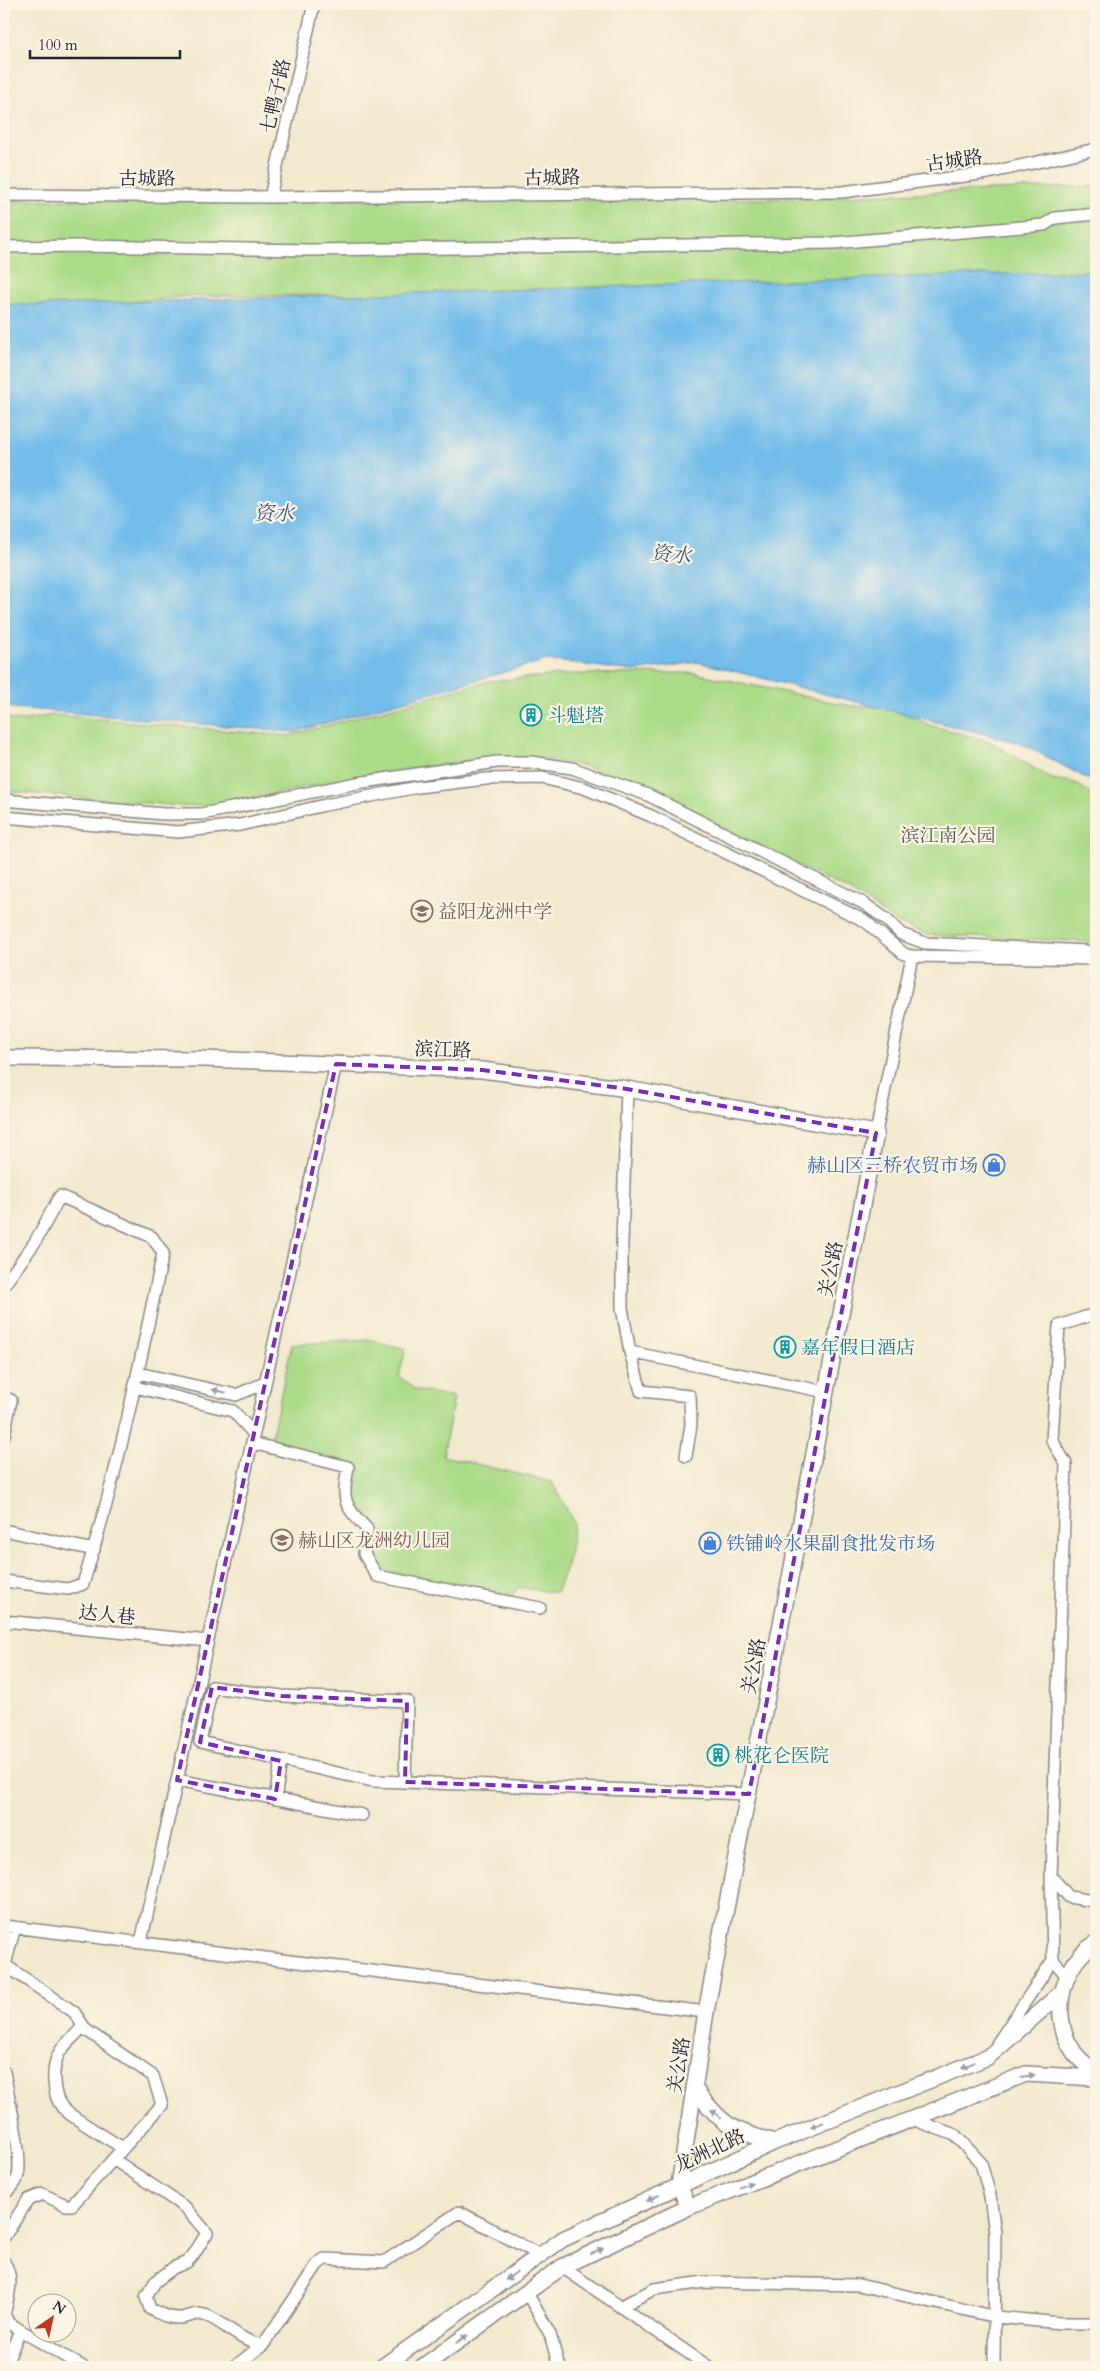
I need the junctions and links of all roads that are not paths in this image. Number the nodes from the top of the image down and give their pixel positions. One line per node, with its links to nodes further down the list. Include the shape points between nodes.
1 (314, 4): 4 (street, 七鸭子路)
2 (1096, 149): 4 (street, 古城路, via 988,173 842,192)
3 (4, 195): 4 (street, 古城路)
4 (270, 197)
5 (1096, 214): 6 (street, via 1055,218 1044,225 833,243 310,250)
6 (4, 247)
7 (4, 800): 9 (street, via 164,814 202,814 357,783 496,762 540,763 572,768 648,795 863,903 902,934 925,942)
8 (4, 817): 10 (street, via 178,832 240,825 418,787 486,779 542,778 584,788 651,816 865,921 904,954)
9 (1093, 955): 10 (street)
10 (912, 956): 14 (street)
11 (4, 1058): 12 (main road, 滨江路, via 204,1059)
12 (336, 1064): 13 (main road, 滨江路, via 482,1070); 19 (street)
13 (627, 1089): 14 (main road, 滨江路); 17 (street, via 622,1308)
14 (876, 1133): 21 (main road, 关公路)
15 (4, 1286): 18 (street, via 35,1242 60,1196 152,1237 164,1253)
16 (1096, 1316): 38 (street, via 1059,1326 1052,1440 1066,1464)
17 (630, 1352): 21 (street); 25 (street, via 641,1391 690,1396 691,1425)
18 (138, 1373): 19 (street, one-way to 18, via 236,1395); 20 (street)
19 (265, 1383): 24 (street)
20 (135, 1387): 24 (street, via 233,1411); 27 (street)
21 (826, 1392): 35 (main road, 关公路)
22 (4, 1398): 23 (street, via 11,1400)
23 (4, 1436)
24 (253, 1438): 29 (street, via 348,1467 344,1491 347,1509 367,1529 364,1554 378,1576); 31 (street)
25 (686, 1456)
26 (4, 1530): 27 (street)
27 (94, 1550): 28 (street, via 83,1584 68,1589)
28 (4, 1581)
29 (540, 1608)
30 (4, 1621): 31 (street, 达人巷)
31 (208, 1642): 33 (street)
32 (281, 1762): 34 (street, via 373,1780); 34 (street, via 200,1742 212,1687 282,1696 407,1701); 36 (street)
33 (177, 1780): 36 (street); 41 (street)
34 (405, 1782): 35 (street)
35 (749, 1794): 47 (main road, 关公路)
36 (275, 1798): 37 (street)
37 (362, 1815)
38 (1051, 1876): 39 (street, via 1069,1897); 43 (street)
39 (1096, 1900)
40 (9, 1926): 41 (street); 44 (street)
41 (141, 1942): 47 (street)
42 (1096, 1944): 45 (main road, via 1076,1960)
43 (1053, 1960): 45 (street); 49 (street)
44 (4, 1967): 48 (street, via 74,2012)
45 (1067, 1976): 46 (main road)
46 (1061, 1993): 49 (main road, 龙洲北路); 50 (main road, via 1060,2014 1065,2036 1076,2054)
47 (706, 2012): 53 (main road, 关公路)
48 (83, 2026): 56 (street, via 58,2055 53,2070 59,2100 62,2107); 56 (street, via 153,2076 159,2094 162,2105)
49 (988, 2057): 55 (main road, 龙洲北路, one-way to 55)
50 (1096, 2071)
51 (4, 2072): 59 (street, via 20,2162 18,2178)
52 (1096, 2078): 54 (main road, one-way to 52, via 1026,2074)
53 (694, 2088): 55 (main road, one-way to 53, via 743,2134 715,2115); 58 (main road, 关公路)
54 (912, 2120): 60 (main road, one-way to 54); 68 (street, via 955,2135 981,2163 995,2233)
55 (775, 2142): 58 (main road, 龙洲北路)
56 (123, 2148): 57 (street)
57 (113, 2159): 61 (street, via 72,2205 42,2194 28,2200); 71 (street, via 186,2208 207,2233 187,2262 155,2282 146,2297 150,2309 178,2319 200,2314 252,2344)
58 (679, 2186): 60 (main road); 62 (main road, 龙洲北路, one-way to 62, via 563,2239)
59 (4, 2194)
60 (689, 2207): 64 (main road, one-way to 60)
61 (4, 2237)
62 (540, 2255): 71 (street, via 459,2212 384,2262 324,2259); 75 (main road, 龙洲北路, one-way to 75)
63 (4, 2262): 67 (street, via 11,2282)
64 (562, 2267): 65 (main road); 66 (street)
65 (527, 2293): 76 (main road, one-way to 65); 77 (street, via 550,2334)
66 (620, 2307): 68 (street, via 654,2289 705,2282 860,2285); 78 (street)
67 (4, 2316): 70 (street, via 8,2323)
68 (996, 2317): 69 (street, via 1060,2324); 79 (street)
69 (1096, 2323)
70 (20, 2330): 72 (street); 73 (street)
71 (263, 2345): 74 (street)
72 (5, 2367)
73 (83, 2367)
74 (234, 2367)
75 (382, 2367)
76 (422, 2367)
77 (559, 2367)
78 (709, 2367)
79 (994, 2367)

